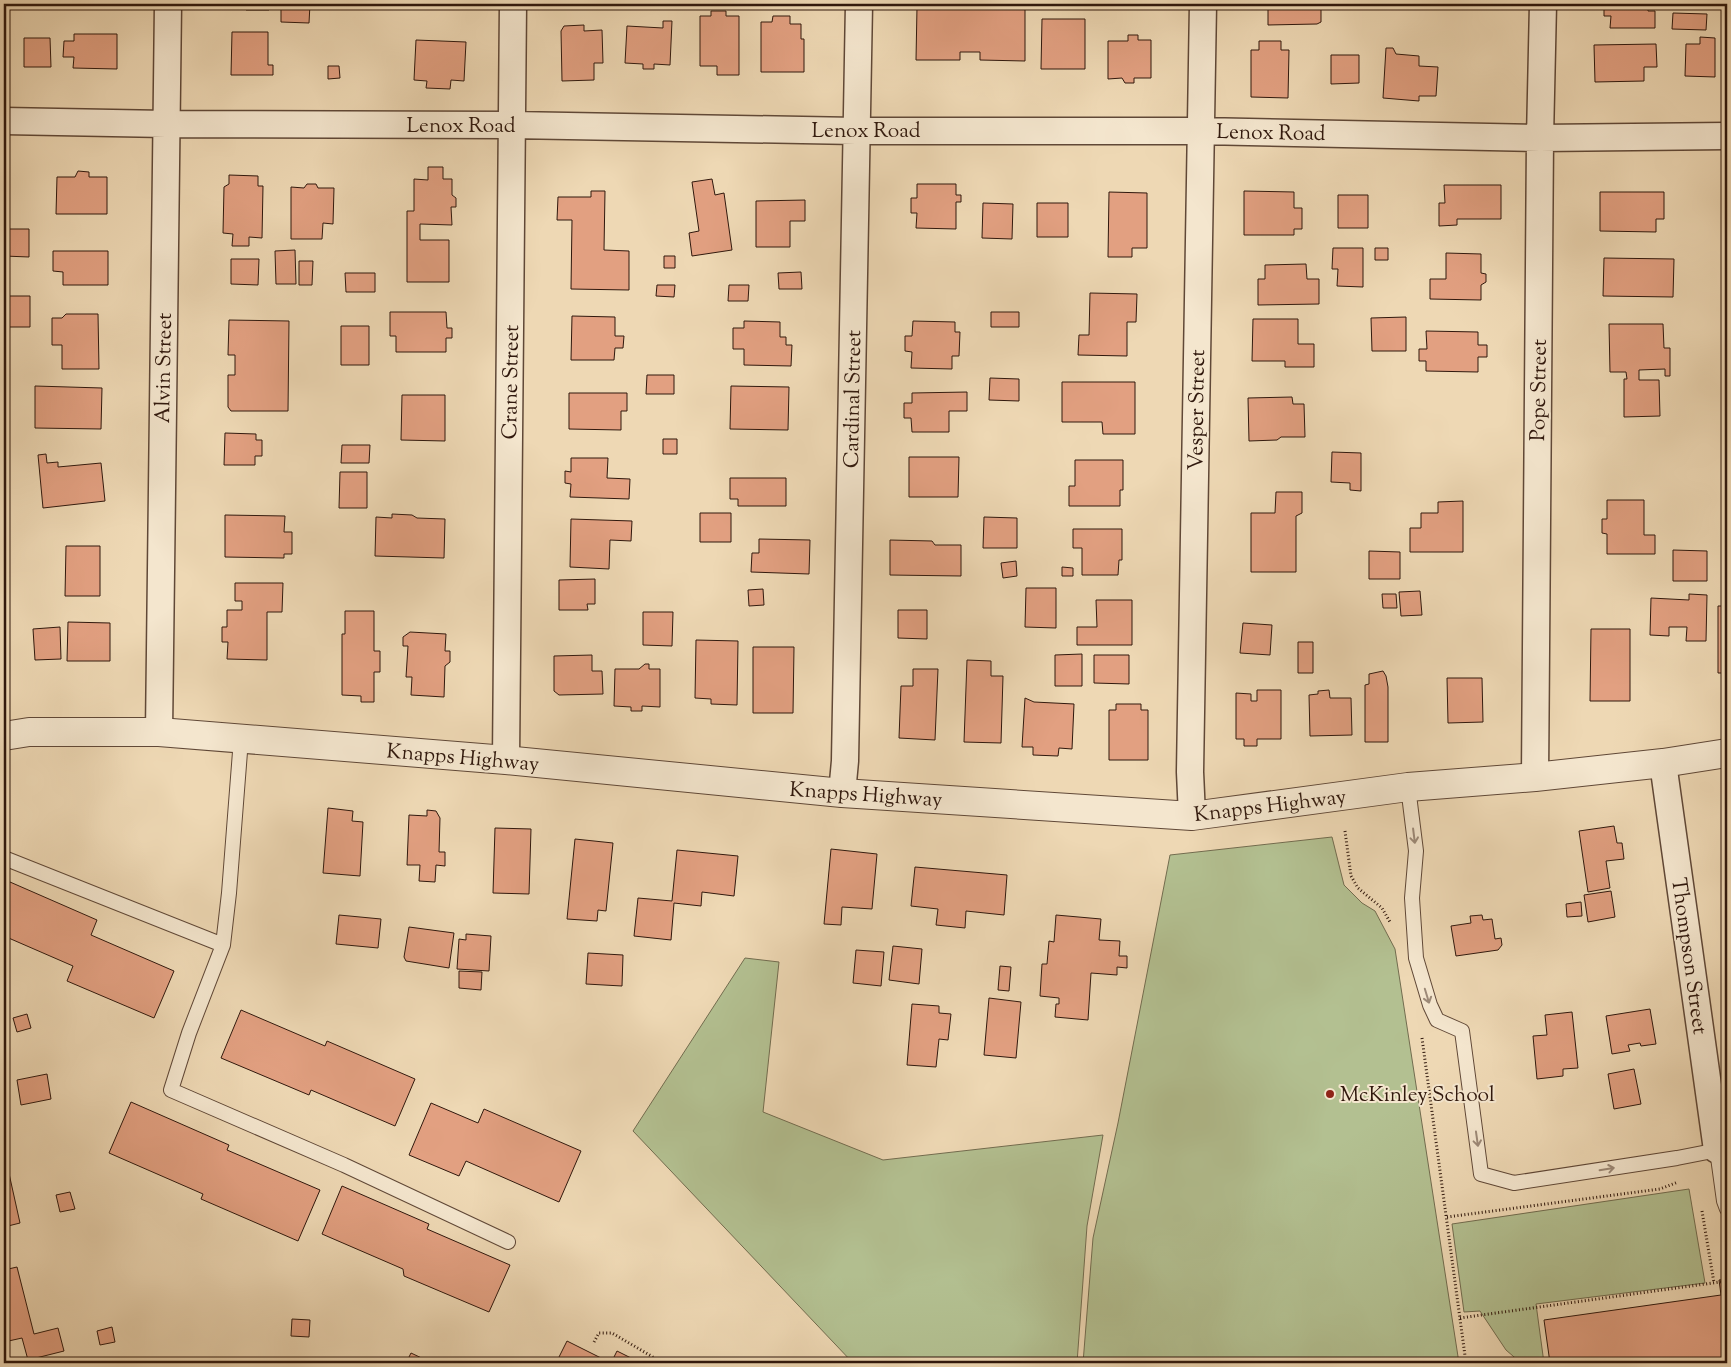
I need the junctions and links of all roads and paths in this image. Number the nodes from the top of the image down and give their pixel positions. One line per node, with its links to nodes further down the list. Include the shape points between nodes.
1 (168, 4): 7 (street, Alvin Street)
2 (513, 4): 8 (street, Crane Street)
3 (859, 4): 10 (street, Cardinal Street)
4 (1203, 4): 9 (street, Vesper Street)
5 (1543, 4): 12 (street, Pope Street)
6 (4, 122): 7 (street, Lenox Road)
7 (166, 124): 8 (street, Lenox Road); 13 (street, Alvin Street)
8 (512, 125): 10 (street, Lenox Road); 17 (street, Crane Street)
9 (1201, 130): 10 (street, Lenox Road); 12 (street, Lenox Road); 22 (street, Vesper Street, via 1190,772)
10 (856, 131): 21 (street, Cardinal Street)
11 (1727, 136): 12 (street, Lenox Road)
12 (1540, 138): 19 (street, Pope Street)
13 (159, 732): 14 (street, Knapps Highway, via 29,732); 15 (street, Knapps Highway)
14 (4, 736)
15 (241, 739): 17 (street, Knapps Highway); 26 (lane)
16 (1727, 753): 18 (street, Knapps Highway)
17 (506, 760): 21 (street, Knapps Highway)
18 (1663, 762): 19 (street, Knapps Highway); 28 (street, Thompson Street)
19 (1535, 777): 20 (street, Knapps Highway)
20 (1408, 787): 22 (street, Knapps Highway); 28 (lane, one-way to 28, via 1416,850 1412,898 1416,958 1437,1020 1462,1031 1481,1174 1514,1183)
21 (842, 793): 22 (street, Knapps Highway)
22 (1192, 816)
23 (1345, 831): 25 (path, via 1350,876 1358,888 1382,908)
24 (4, 858): 26 (lane)
25 (1391, 925)
26 (223, 945): 33 (lane, via 171,1090 344,1165)
27 (1421, 1030): 32 (path)
28 (1722, 1149): 31 (lane)
29 (1686, 1179): 32 (path, via 1660,1189)
30 (1701, 1206): 35 (path)
31 (1727, 1209)
32 (1447, 1218): 36 (path)
33 (508, 1242)
34 (1727, 1281): 35 (path)
35 (1714, 1283): 36 (path)
36 (1460, 1318): 39 (path)
37 (594, 1342): 38 (path, via 599,1333 612,1333)
38 (662, 1363)
39 (1466, 1363)

